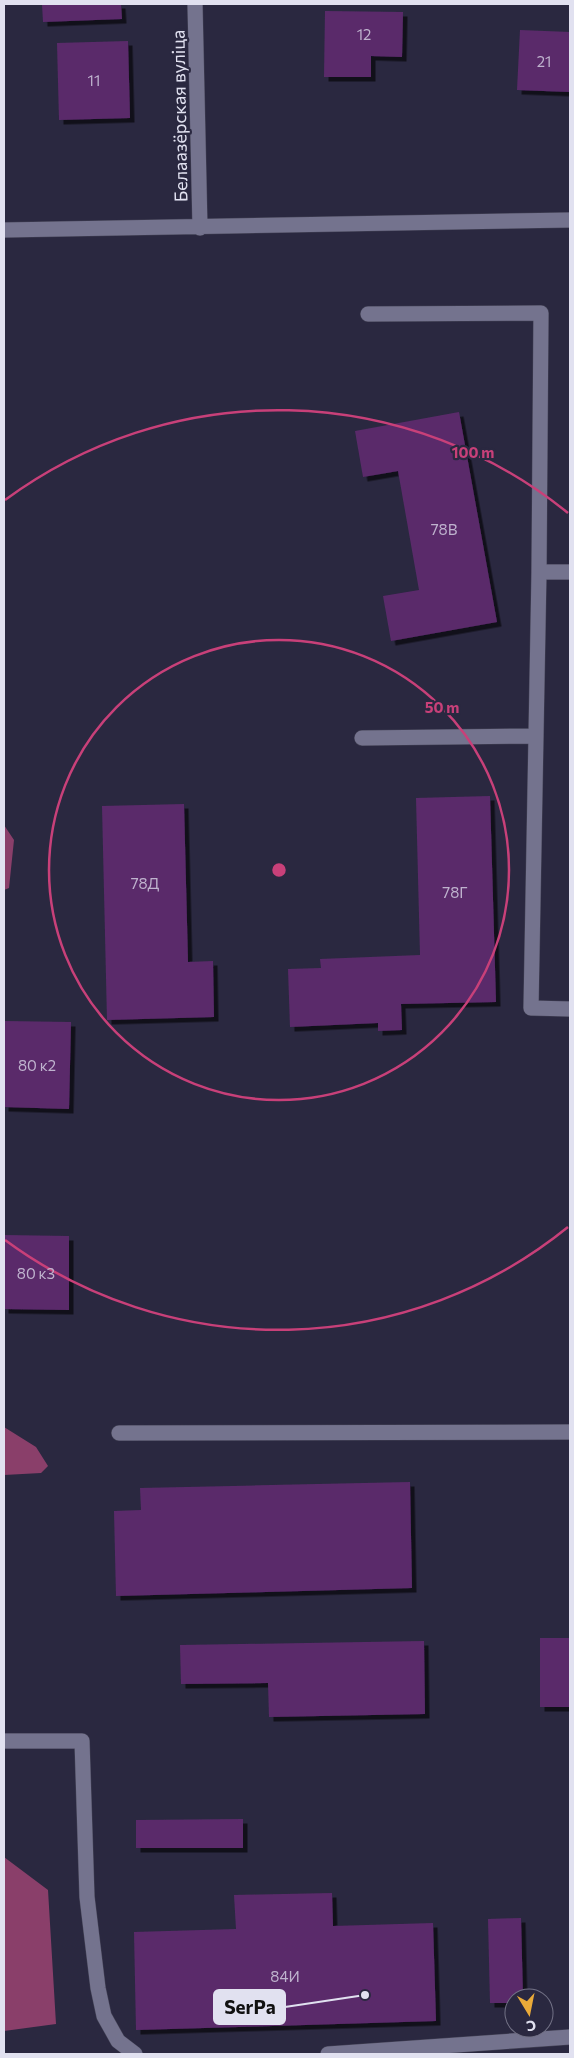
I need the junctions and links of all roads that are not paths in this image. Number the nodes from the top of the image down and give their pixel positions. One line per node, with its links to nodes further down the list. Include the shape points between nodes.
1 (195, 4): 3 (street, Белаазёрская вуліца)
2 (570, 220): 3 (street)
3 (200, 228): 4 (street)
4 (4, 230)
5 (368, 314): 6 (street, via 540,313)
6 (538, 572): 7 (street); 8 (street)
7 (570, 572)
8 (536, 736): 9 (street); 10 (street, via 531,1008)
9 (362, 738)
10 (570, 1009)
11 (570, 1432): 12 (street)
12 (119, 1433)
13 (4, 1741): 15 (street, via 82,1741 87,1897 98,1988 104,2016 118,2041)
14 (570, 2037): 16 (street)
15 (135, 2054)
16 (328, 2054)

